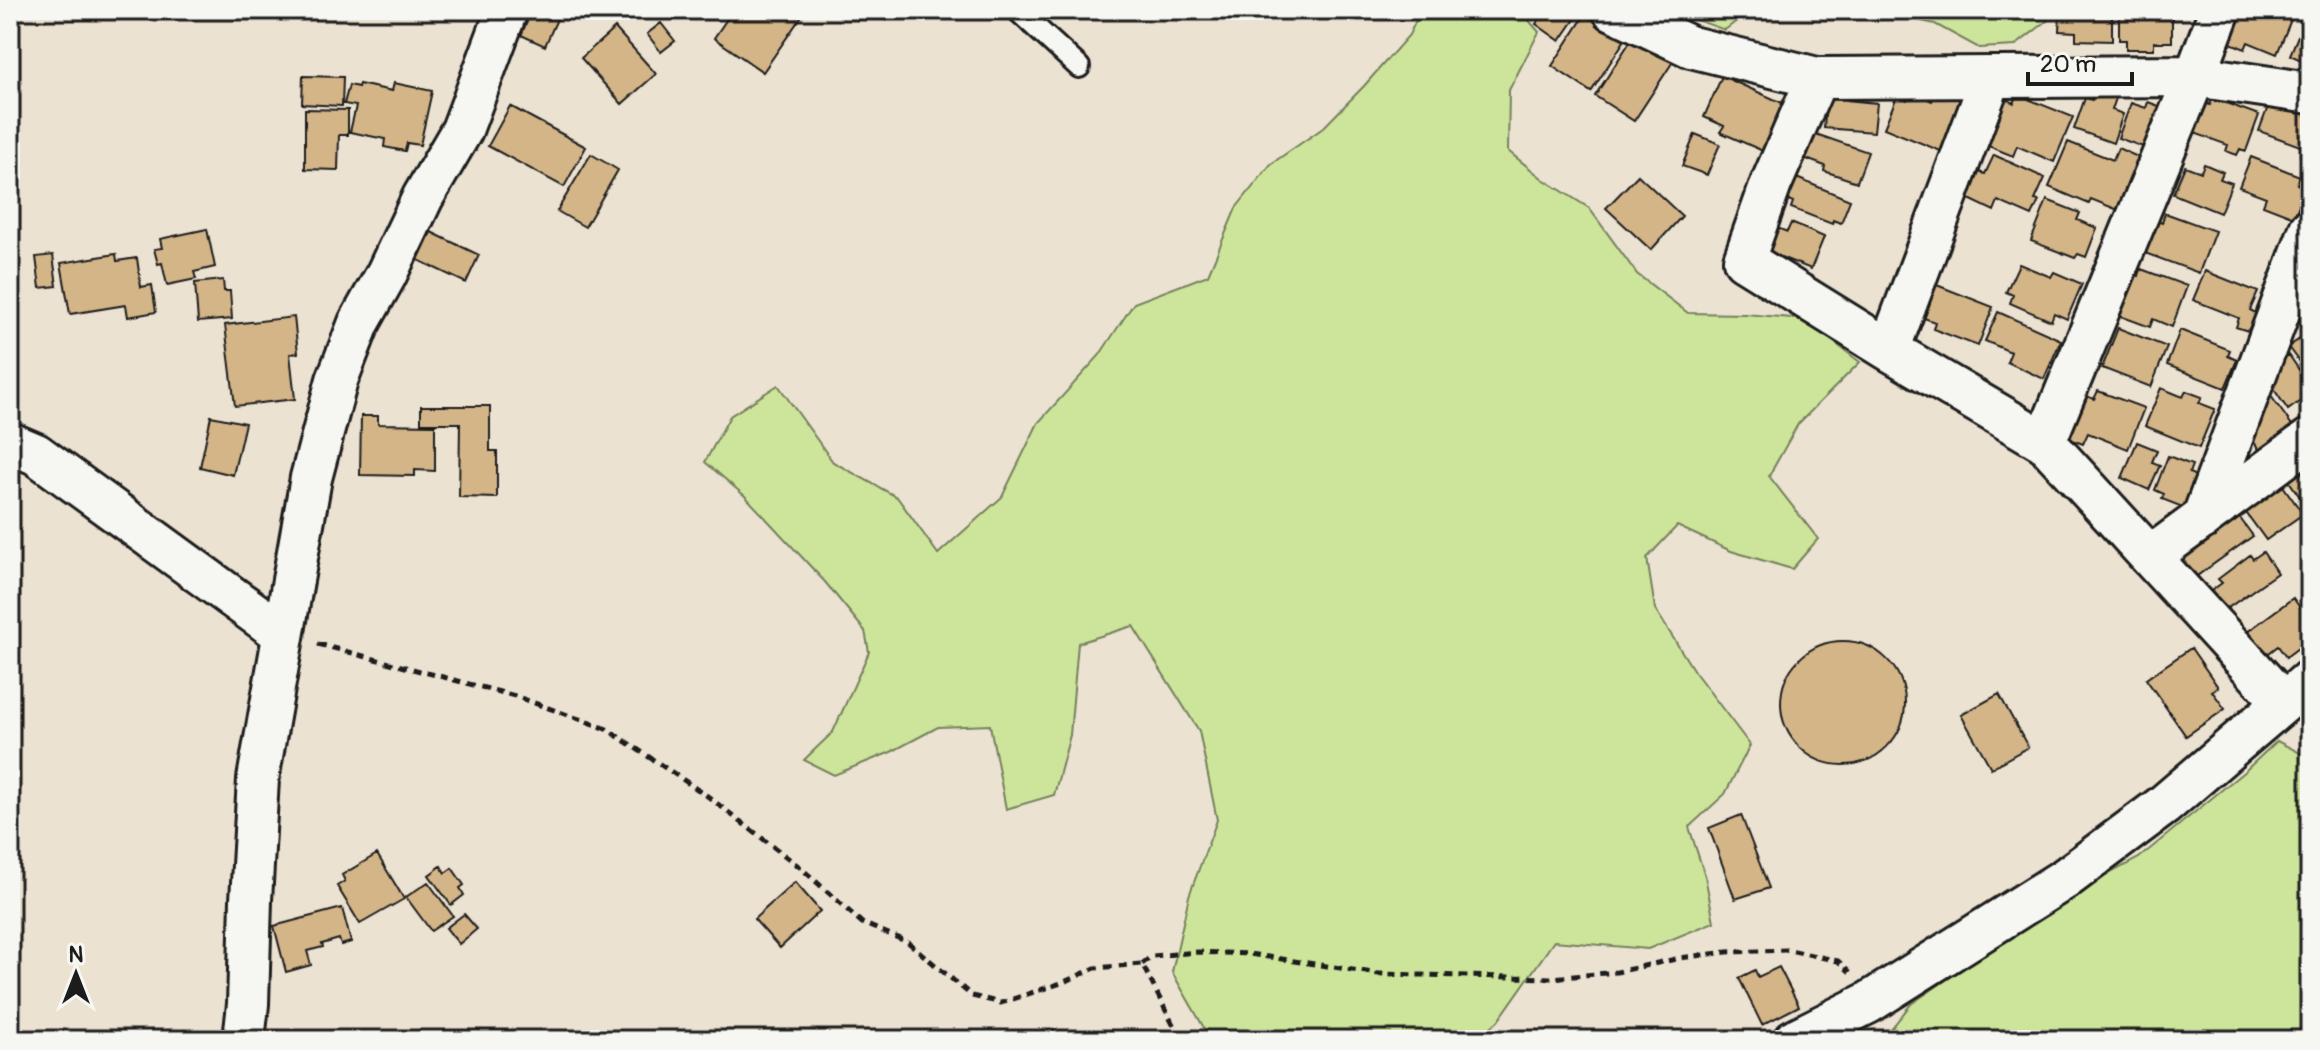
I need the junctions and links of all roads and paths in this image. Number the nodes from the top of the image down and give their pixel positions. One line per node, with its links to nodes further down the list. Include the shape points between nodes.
1 (507, 10): 17 (street, via 462,130 359,323 337,380 311,478)
2 (1017, 10): 5 (lane)
3 (1613, 10): 7 (street, via 1691,47)
4 (2220, 10): 6 (street)
5 (1079, 67)
6 (2195, 76): 8 (street); 9 (street); 13 (street)
7 (1817, 78): 8 (street); 11 (street, via 1744,260)
8 (1991, 78): 11 (street)
9 (2310, 93)
10 (2310, 229): 15 (street)
11 (1889, 350): 13 (street)
12 (2310, 439): 15 (street)
13 (2045, 442): 16 (street)
14 (10, 443): 17 (street, via 36,454)
15 (2202, 519): 16 (street)
16 (2150, 557): 18 (street)
17 (283, 634): 19 (path, via 515,696 607,729 730,813 862,923 908,942 972,996 1001,1003 1095,968); 21 (street, via 258,779)
18 (2296, 691): 20 (street, via 2164,805 2066,878)
19 (1142, 964): 20 (path, via 1152,956 1237,953 1379,974 1551,978 1711,954 1790,950 1838,961 1856,978); 22 (path)
20 (1868, 1003): 23 (street)
21 (244, 1040)
22 (1181, 1040)
23 (1794, 1040)

